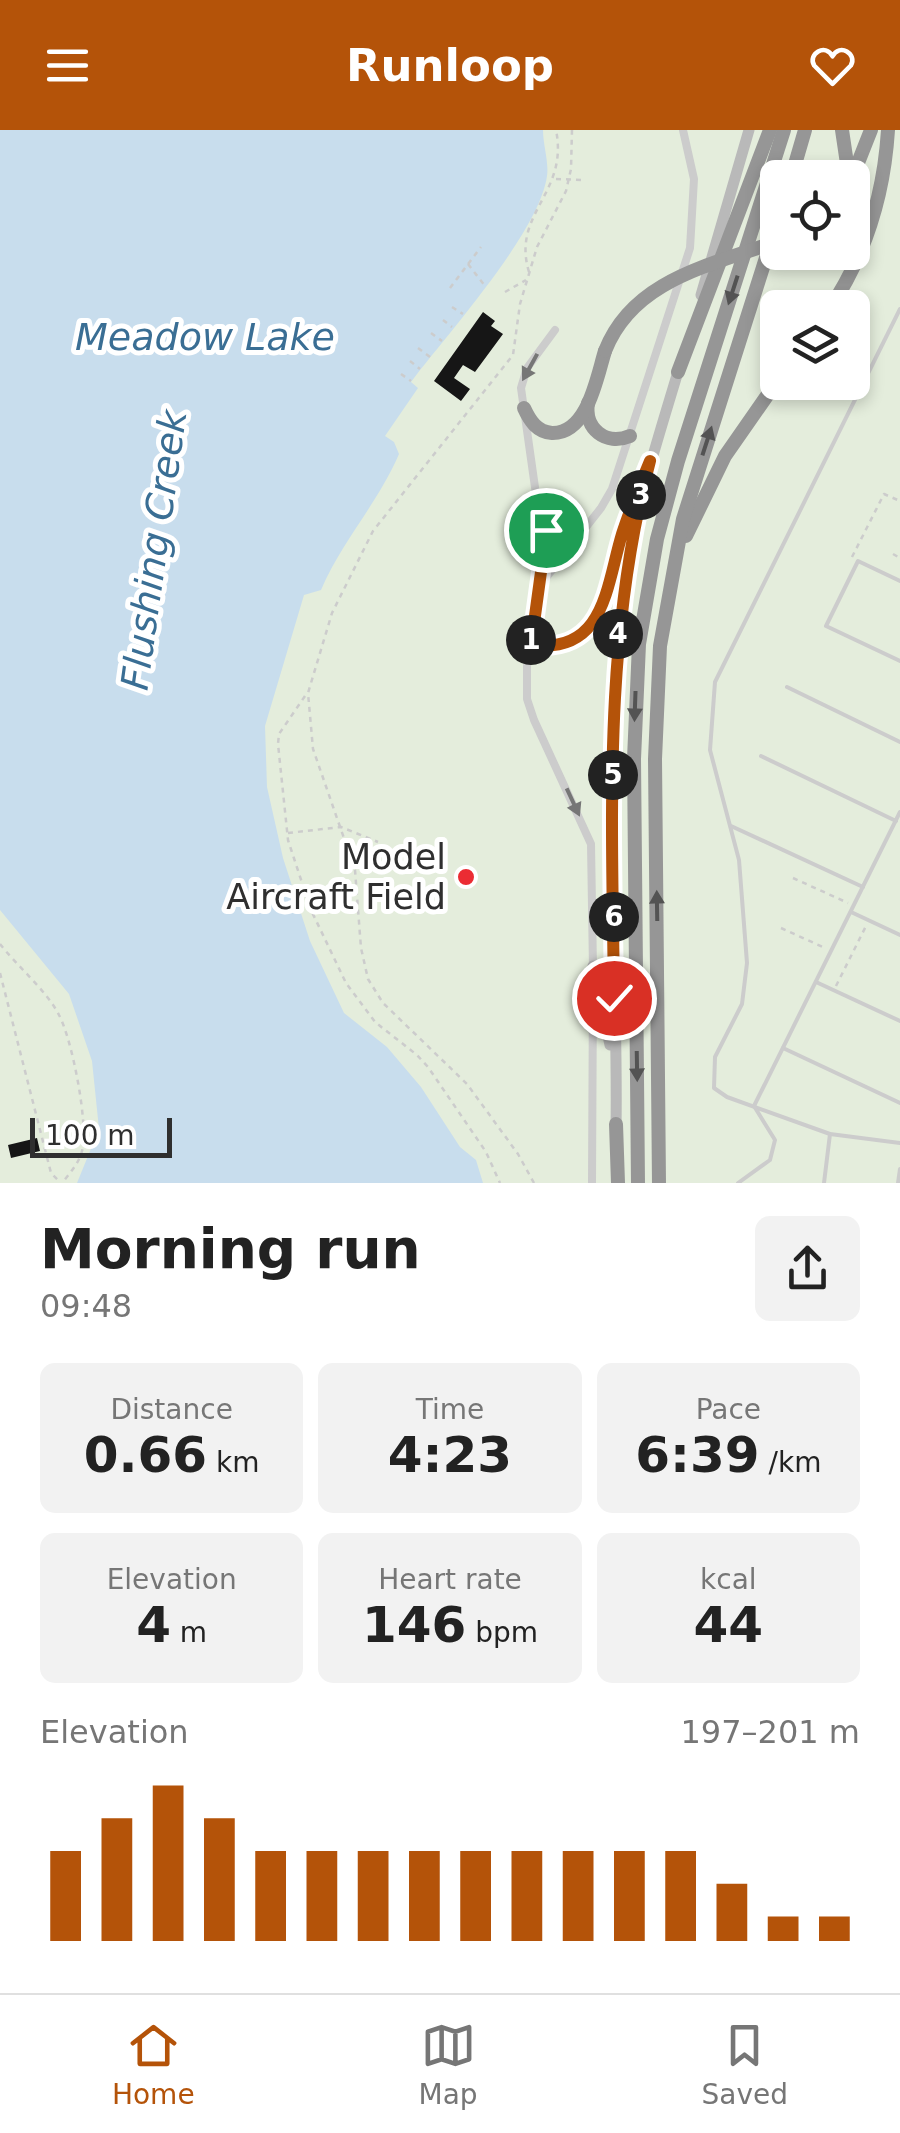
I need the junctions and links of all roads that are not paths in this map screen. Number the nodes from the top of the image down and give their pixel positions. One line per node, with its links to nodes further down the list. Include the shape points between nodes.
1 (683, 130): 21 (street, via 694,179 690,248)
2 (749, 130): 17 (street)
3 (770, 130): 17 (highway)
4 (784, 130): 52 (highway, one-way to 52, via 667,500 642,617 634,741)
5 (805, 130): 9 (highway)
6 (842, 130): 10 (highway)
7 (870, 130): 11 (highway)
8 (888, 130): 14 (highway, via 869,230)
9 (796, 160)
10 (847, 160)
11 (858, 160)
12 (760, 248): 19 (highway, bridge, via 652,290 628,310 605,350)
13 (762, 270): 25 (highway, one-way to 13)
14 (840, 290)
15 (900, 309): 35 (lane, via 715,682 710,750)
16 (555, 330): 20 (street, one-way to 20, via 524,372)
17 (678, 372): 22 (street)
18 (764, 400): 25 (highway, via 725,456)
19 (588, 402): 20 (highway, via 571,426 552,433 533,425); 21 (highway, via 588,422 597,432 613,440)
20 (524, 408): 23 (street)
21 (630, 436): 24 (street, via 607,498)
22 (650, 461): 28 (street, via 597,617 565,644); 43 (street, via 627,562 615,666)
23 (540, 515): 24 (street, via 556,536); 27 (street)
24 (584, 529): 27 (street)
25 (672, 568): 53 (highway, one-way to 25, via 656,711)
26 (900, 581): 29 (lane, via 858,561 826,626)
27 (539, 588): 28 (street)
28 (531, 645): 39 (street, one-way to 39, via 530,710 590,844)
29 (900, 661)
30 (787, 687): 31 (lane)
31 (900, 742)
32 (762, 756): 34 (lane)
33 (900, 812): 34 (lane)
34 (896, 821): 36 (lane)
35 (730, 826): 36 (lane); 45 (lane, via 747,964 742,1004 716,1056 714,1088)
36 (863, 887): 37 (lane)
37 (852, 909): 38 (lane); 40 (lane)
38 (900, 935)
39 (593, 966): 43 (street); 50 (street)
40 (816, 982): 41 (lane); 42 (lane)
41 (900, 1021)
42 (783, 1048): 44 (lane); 45 (lane)
43 (616, 1080): 46 (street)
44 (900, 1103)
45 (754, 1106): 47 (lane); 54 (lane, via 776,1140 770,1160)
46 (616, 1124): 51 (highway)
47 (830, 1134): 48 (lane); 55 (lane)
48 (900, 1143)
49 (900, 1170): 56 (lane)
50 (592, 1183)
51 (616, 1183)
52 (638, 1183)
53 (663, 1183)
54 (738, 1183)
55 (824, 1183)
56 (898, 1183)

